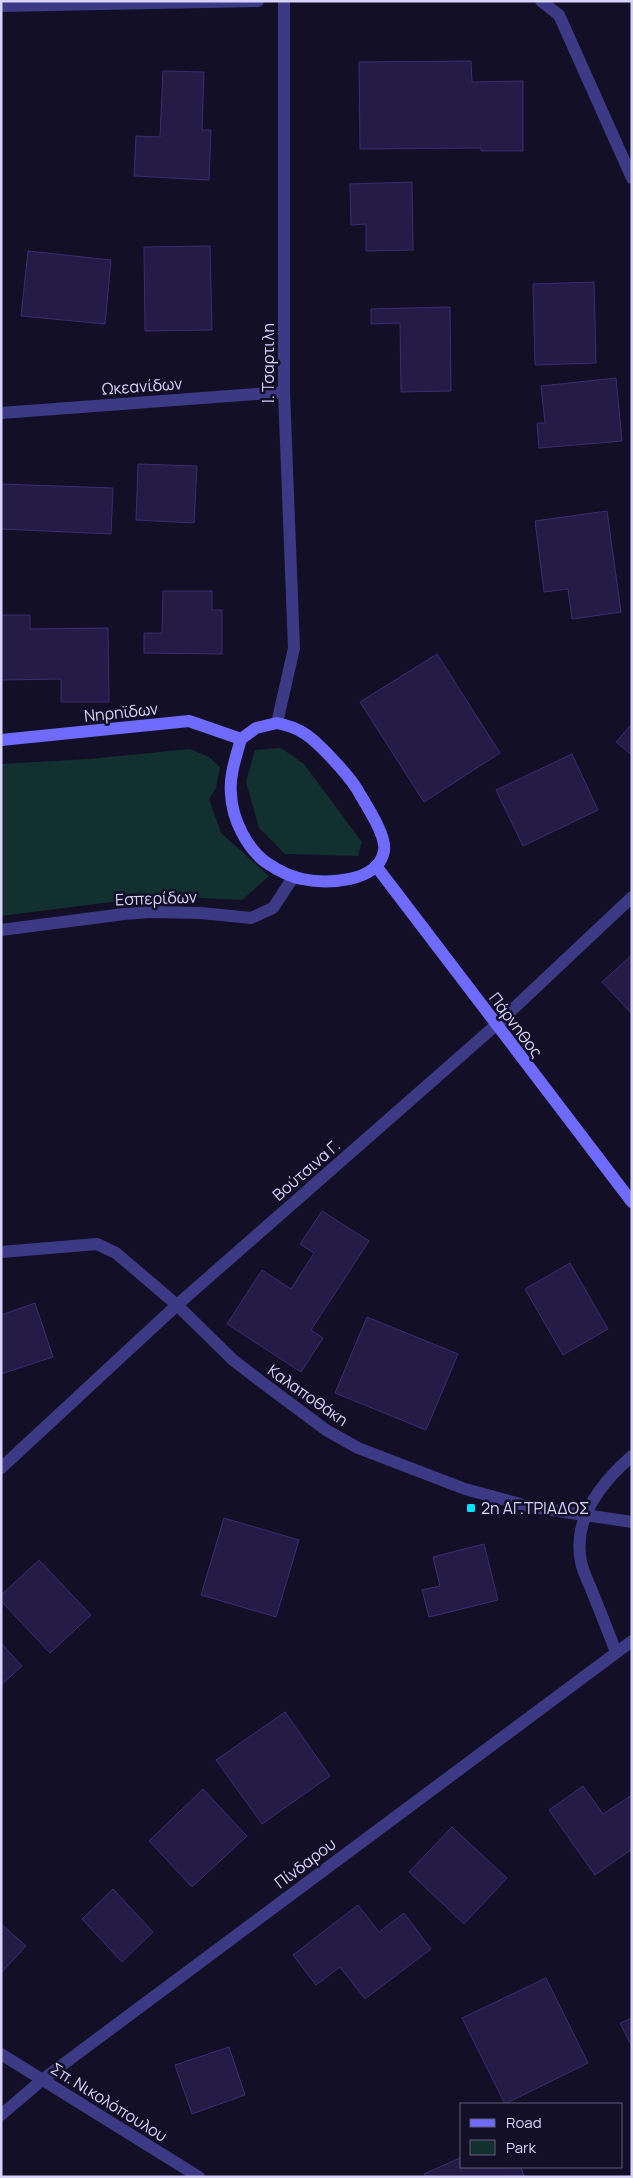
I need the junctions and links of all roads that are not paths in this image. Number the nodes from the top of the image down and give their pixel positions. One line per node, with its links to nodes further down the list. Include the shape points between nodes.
1 (258, 1): 4 (street)
2 (284, 1): 6 (street, Ι. Τσαρτιλη)
3 (541, 1): 5 (street, via 559,15)
4 (1, 6)
5 (632, 178)
6 (284, 392): 7 (street, Ωκεανίδων); 8 (street, Ι. Τσαρτιλη, via 294,648)
7 (1, 413)
8 (277, 723): 9 (street, via 256,728); 11 (street, via 304,732 354,785 381,835 384,849)
9 (241, 738): 10 (street, Νηρηϊδων, via 189,721); 12 (street, via 231,777 231,795 242,833 267,863)
10 (1, 740)
11 (376, 866): 12 (street, via 367,873 338,882); 15 (street, Πάρνηθος)
12 (294, 876): 14 (street, Εσπερίδων, via 273,908 251,918 150,912)
13 (632, 897): 15 (street, Βούτσινα Γ.)
14 (1, 930)
15 (496, 1025): 16 (street, Πάρνηθος); 18 (street, Βούτσινα Γ.)
16 (632, 1202)
17 (1, 1252): 18 (street, Καλαποθάκη, via 97,1244 116,1253)
18 (177, 1305): 20 (street, Βούτσινα Γ.); 21 (street, Καλαποθάκη, via 233,1360 326,1430 358,1448 465,1489 531,1507)
19 (632, 1456): 21 (street, via 609,1478)
20 (1, 1468)
21 (584, 1515): 22 (street, Καλαποθάκη); 24 (street, via 581,1564)
22 (632, 1522)
23 (632, 1641): 24 (street, Πίνδαρου)
24 (616, 1652): 26 (street, Πίνδαρου)
25 (1, 2054): 26 (street, Σπ. Νικολόπουλου)
26 (42, 2080): 27 (street, Πίνδαρου); 28 (street, Σπ. Νικολόπουλου)
27 (1, 2114)
28 (199, 2177)

